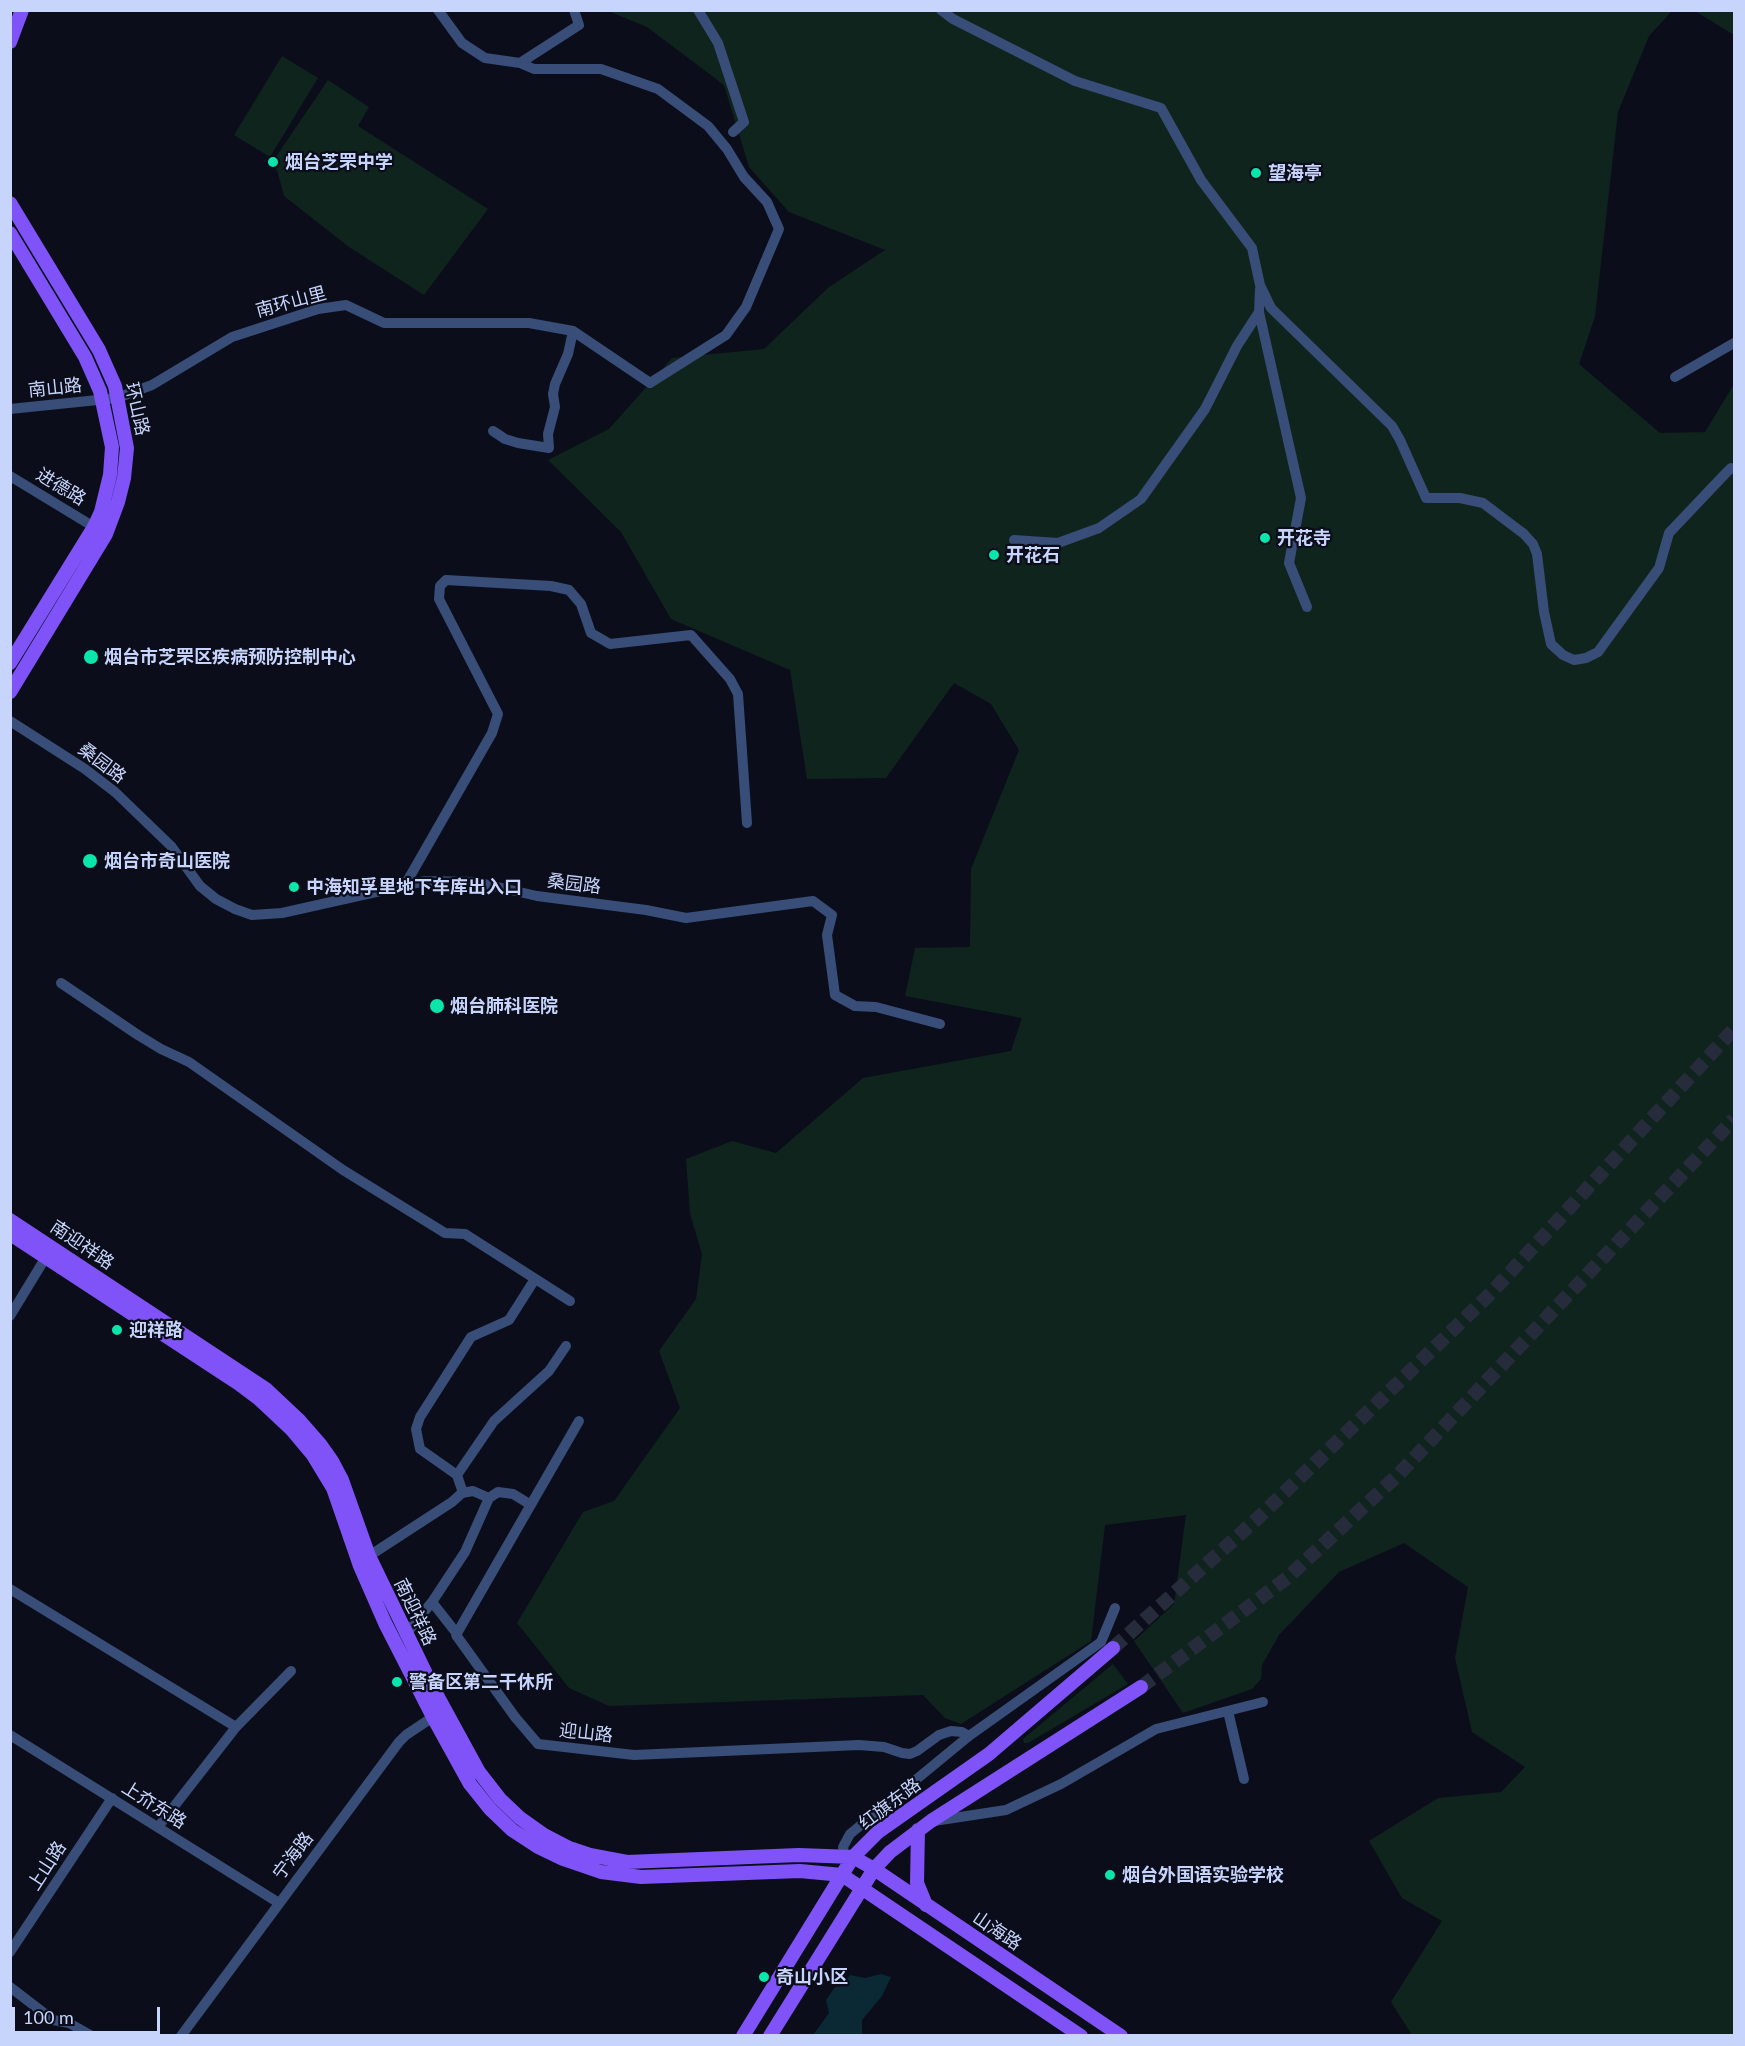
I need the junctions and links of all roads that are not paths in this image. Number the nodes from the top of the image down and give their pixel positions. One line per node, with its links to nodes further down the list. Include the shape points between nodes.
1 (22, 10): 6 (main road)
2 (438, 10): 7 (street, via 462,43 477,53 485,58)
3 (574, 10): 7 (street, via 579,25)
4 (698, 10): 8 (street, via 718,43 744,122)
5 (941, 10): 11 (street, via 1075,81 1161,108 1201,180 1252,248)
6 (10, 42)
7 (520, 63): 13 (street, via 534,69 602,69 658,89 708,126 722,142 744,177 767,202 779,229 746,307 726,335 650,383)
8 (733, 132)
9 (10, 203): 16 (main road, 环山路, via 99,350)
10 (10, 233): 17 (main road, 环山路, via 85,357)
11 (1260, 285): 12 (street); 20 (street, via 1271,308 1392,426 1426,498 1483,503 1533,544 1551,644 1574,660 1598,652 1659,568 1669,533)
12 (1258, 312): 23 (street, via 1205,409 1140,499 1099,528 1058,543); 24 (street, via 1301,498 1289,563)
13 (573, 331): 16 (street, 南环山里, via 529,323 384,323 346,304 232,337 152,385); 19 (street, via 555,384 549,448 511,441)
14 (1734, 343): 15 (street)
15 (1675, 377)
16 (117, 398): 17 (street, 南环山里); 26 (main road, 环山路, via 127,448 113,518)
17 (103, 400): 18 (street, 南山路); 22 (main road, 环山路, via 112,447 110,475)
18 (10, 409)
19 (493, 431)
20 (1734, 469)
21 (10, 476): 22 (street, 进德路)
22 (94, 527): 25 (main road, 环山路)
23 (1014, 540)
24 (1307, 607)
25 (10, 663)
26 (10, 692)
27 (10, 721): 29 (street, 桑园路, via 115,792 171,846 200,886 235,909 252,915 282,913)
28 (747, 823): 29 (street, via 738,694 730,679 691,635 610,644 591,633 580,604 569,590 446,580 440,586 439,599 498,714 492,733)
29 (405, 885): 31 (street, 桑园路, via 425,881 476,882 537,896 686,918 813,901 832,915 826,935 835,995 855,1006 876,1007)
30 (61, 983): 35 (street, via 146,1040 189,1062 343,1170 445,1233 465,1234)
31 (940, 1024)
32 (10, 1220): 34 (main road, 南迎祥路)
33 (10, 1234): 34 (main road, 南迎祥路)
34 (49, 1252): 37 (street); 44 (main road, 南迎祥路, via 239,1384 292,1430 324,1471)
35 (535, 1279): 36 (street); 40 (street, via 508,1320 471,1337 420,1417 416,1429 420,1449)
36 (570, 1301)
37 (10, 1316)
38 (566, 1346): 40 (street, via 549,1371 494,1420)
39 (579, 1421): 43 (street, 迎山路)
40 (457, 1475): 41 (street)
41 (463, 1493): 42 (street, via 473,1491); 44 (street)
42 (489, 1498): 43 (street, via 498,1492 513,1494); 46 (street, via 465,1552)
43 (531, 1505): 58 (street, 迎山路, via 456,1635 538,1744 634,1755 859,1745 910,1754 951,1731)
44 (364, 1561): 49 (main road, 南迎祥路); 55 (main road, 南迎祥路, via 385,1623)
45 (10, 1589): 56 (street)
46 (432, 1602): 48 (street); 49 (street)
47 (1115, 1608): 58 (street, via 1101,1642)
48 (454, 1630)
49 (405, 1635): 55 (main road, 南迎祥路)
50 (1113, 1648): 64 (main road, 红旗东路, via 989,1754 878,1832)
51 (291, 1671): 56 (street)
52 (1141, 1687): 61 (main road, 红旗东路)
53 (1263, 1702): 54 (street)
54 (1228, 1711): 59 (street); 61 (street, via 1156,1730 1006,1810)
55 (439, 1714): 64 (main road, 南迎祥路, via 500,1799 520,1818 569,1848 627,1862 799,1855); 66 (main road, 南迎祥路, via 470,1784 490,1809 512,1830 562,1859 601,1872 641,1876 800,1871); 68 (street, 宁海路, via 399,1743)
56 (236, 1727): 62 (street)
57 (10, 1735): 60 (street, 上夼东路)
58 (969, 1736): 64 (street, via 850,1834 843,1847 844,1853)
59 (1244, 1779)
60 (112, 1798): 62 (street, 上夼东路); 70 (street, 上山路)
61 (931, 1821): 63 (main road, 红旗东路)
62 (158, 1827): 68 (street, 上夼东路)
63 (918, 1830): 65 (main road, 红旗东路); 69 (main road, via 917,1883)
64 (853, 1857): 65 (main road, 山海路); 66 (main road, 红旗东路)
65 (874, 1869): 67 (main road, 红旗东路); 69 (main road, 山海路)
66 (842, 1875): 67 (main road); 74 (main road, 红旗东路)
67 (862, 1887): 75 (main road); 76 (main road)
68 (279, 1903): 73 (street, 宁海路)
69 (926, 1905): 77 (main road, 山海路)
70 (10, 1952)
71 (10, 1986): 72 (street, via 53,2020 69,2023)
72 (92, 2036)
73 (181, 2036)
74 (743, 2036)
75 (770, 2036)
76 (1081, 2036)
77 (1121, 2036)

